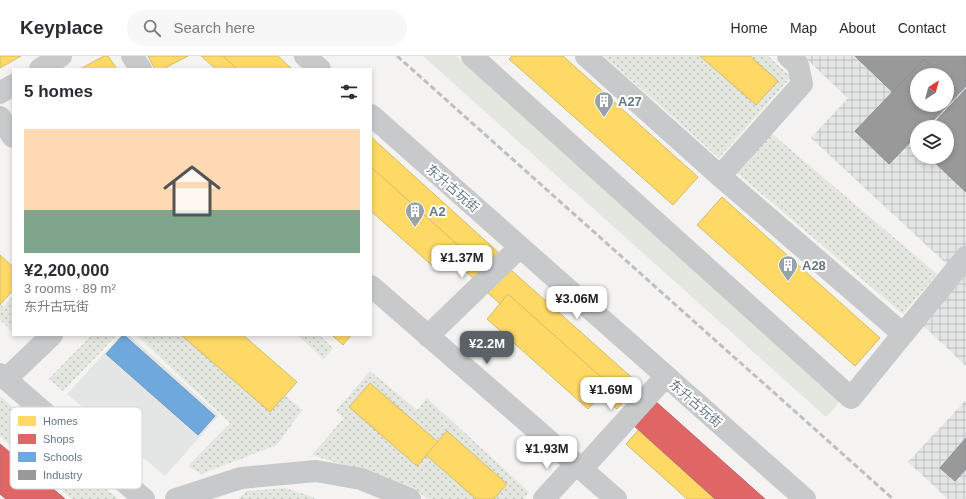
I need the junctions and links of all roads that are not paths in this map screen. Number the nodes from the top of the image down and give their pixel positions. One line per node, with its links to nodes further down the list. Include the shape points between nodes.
1 (62, 56): 7 (street)
2 (132, 56): 8 (street)
3 (305, 56): 9 (street)
4 (472, 56): 19 (street, via 851,398)
5 (586, 56): 15 (street)
6 (788, 56): 15 (street, via 798,65 802,84)
7 (42, 68)
8 (140, 68)
9 (319, 68)
10 (12, 86): 11 (street)
11 (0, 93)
12 (372, 116): 16 (street, 东升古玩街)
13 (0, 117): 14 (street)
14 (12, 135)
15 (720, 176): 19 (street)
16 (520, 247): 21 (street); 22 (street, 东升古玩街)
17 (966, 257): 19 (street)
18 (372, 287): 21 (street)
19 (903, 334)
20 (51, 336): 23 (street)
21 (428, 336): 25 (street)
22 (666, 376): 25 (street); 32 (street, 东升古玩街)
23 (3, 377): 24 (street)
24 (38, 407)
25 (579, 466): 30 (street); 31 (street)
26 (132, 489): 27 (street)
27 (144, 499)
28 (176, 499): 29 (street, via 241,478 316,470 361,479)
29 (410, 499)
30 (544, 499)
31 (616, 499)
32 (805, 499)

